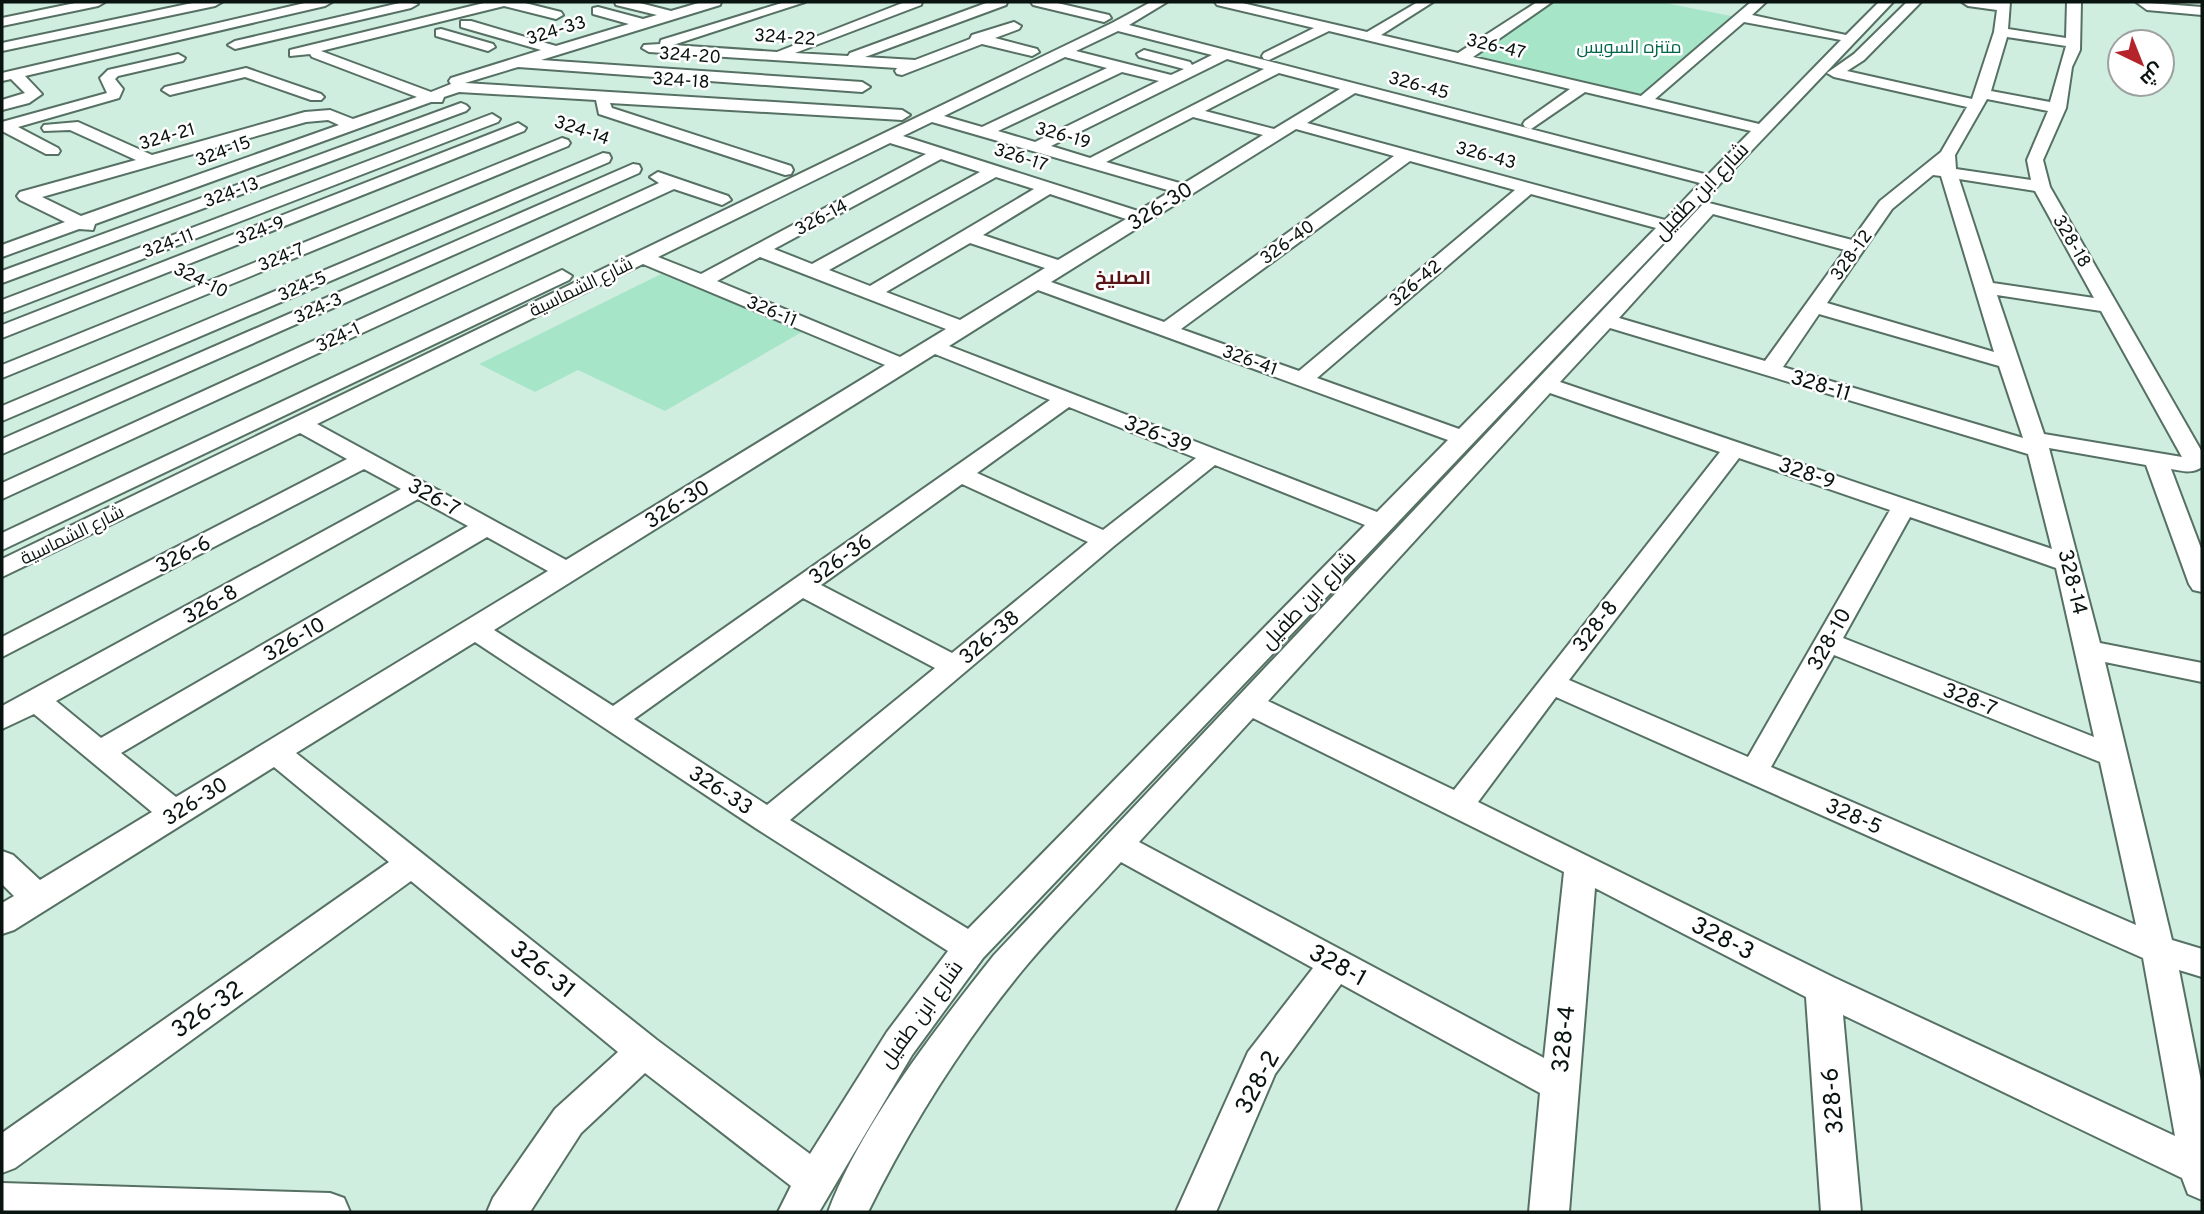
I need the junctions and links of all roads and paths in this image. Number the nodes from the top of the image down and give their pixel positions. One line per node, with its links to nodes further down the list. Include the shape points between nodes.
1 (98, 2): 39 (street)
2 (106, 2): 37 (street)
3 (215, 2): 37 (street)
4 (326, 2): 53 (street)
5 (497, 2): 33 (street); 35 (street)
6 (621, 2): 34 (street)
7 (656, 2): 27 (street)
8 (715, 2): 27 (street, 324-33)
9 (798, 2): 43 (street)
10 (916, 2): 65 (street)
11 (1001, 2): 28 (street)
12 (1038, 2): 38 (street)
13 (1139, 2): 38 (street, شارع الشماسية)
14 (1160, 2): 38 (street, شارع الشماسية)
15 (1222, 2): 45 (street, 326-47)
16 (1391, 2): 26 (street)
17 (1546, 2): 67 (street)
18 (1759, 2): 36 (street)
19 (1901, 2): 31 (street)
20 (1914, 2): 75 (street, via 1859,57)
21 (1968, 2): 32 (street)
22 (2074, 2): 54 (street, 328-18)
23 (409, 3): 35 (street); 55 (street)
24 (2145, 4): 30 (street); 40 (street)
25 (958, 5): 28 (street)
26 (1422, 5): 49 (street)
27 (688, 10): 34 (street, 324-33); 43 (street)
28 (979, 10): 46 (street)
29 (598, 11): 42 (street)
30 (2202, 11)
31 (1875, 13): 50 (street); 75 (street, شارع ابن طفيل)
32 (2003, 14): 54 (street); 89 (street)
33 (556, 15)
34 (671, 15): 42 (street, 324-33)
35 (435, 17): 61 (street)
36 (1741, 17): 50 (street); 90 (street)
37 (129, 20): 53 (street); 56 (street)
38 (1116, 21): 59 (street, شارع الشماسية); 60 (street, شارع الشماسية); 64 (street, 326-45); 70 (street, 326-45)
39 (2, 22)
40 (2169, 22)
41 (466, 24): 57 (street)
42 (643, 24): 52 (street, 324-33)
43 (725, 24): 58 (street)
44 (1014, 26): 51 (street)
45 (1329, 26): 49 (street, 326-47); 70 (street)
46 (934, 27): 51 (street); 69 (street)
47 (441, 33): 68 (street, 324-20)
48 (561, 34): 52 (street)
49 (1370, 36): 67 (street, 326-47)
50 (1840, 36): 75 (street, via 1821,60)
51 (980, 39): 59 (street); 71 (street)
52 (586, 41): 57 (street, 324-33)
53 (157, 42): 66 (street); 77 (street)
54 (2074, 43): 94 (street, 328-18)
55 (235, 45)
56 (2, 47)
57 (555, 50): 68 (street, 324-33)
58 (637, 52): 65 (street, 324-22); 72 (street)
59 (1032, 52): 97 (street, شارع الشماسية)
60 (1062, 52): 73 (street); 98 (street, شارع الشماسية)
61 (295, 53)
62 (317, 54): 87 (street, 324-14)
63 (1144, 54): 74 (street)
64 (1226, 54): 70 (street, 326-45); 74 (street)
65 (775, 55): 69 (street, 324-22)
66 (178, 58): 79 (street); 111 (street, via 113,73 107,78 114,95 102,100 5,126)
67 (1461, 58): 83 (street, 326-47)
68 (521, 60): 72 (street, 324-20); 81 (street, 324-33, via 457,79)
69 (844, 60): 71 (street, 324-22)
70 (1273, 62): 82 (street, 326-45); 95 (street); 100 (street, 326-45)
71 (918, 65): 80 (street)
72 (588, 67): 76 (street, 324-20)
73 (1120, 67): 78 (street); 106 (street)
74 (1197, 68): 78 (street)
75 (1826, 72): 89 (street); 104 (street, شارع ابن طفيل); 130 (street, شارع ابن طفيل)
76 (677, 74): 80 (street, 324-20); 88 (street)
77 (8, 75): 91 (street, via 34,94)
78 (1173, 80): 110 (street)
79 (207, 81): 84 (street); 86 (street, via 246,72)
80 (873, 82): 92 (street)
81 (458, 87): 85 (street, 324-18); 87 (street, 324-15)
82 (1353, 87): 103 (street, 326-30); 122 (street, 326-45)
83 (1582, 87): 90 (street, 326-47); 100 (street)
84 (170, 90)
85 (606, 94): 88 (street, 324-18); 120 (street, via 605,111)
86 (316, 97)
87 (430, 97): 93 (street, 324-14); 101 (street, 324-15)
88 (652, 97): 92 (street, 324-18)
89 (1980, 99): 94 (street); 118 (street)
90 (1644, 101): 104 (street, 326-47)
91 (2, 105)
92 (811, 107): 97 (street, 324-18)
93 (461, 108): 99 (street, 324-14); 135 (street, 324-13)
94 (2058, 108): 124 (street, 328-18, via 2035,160)
95 (1191, 112): 103 (street, 326-43); 117 (street)
96 (319, 114): 101 (street); 116 (street, 324-21)
97 (902, 115): 109 (street, شارع الشماسية)
98 (930, 117): 106 (street, 326-19); 107 (street, شارع الشماسية)
99 (492, 119): 105 (street, 324-14); 139 (street, 324-11)
100 (1531, 124): 122 (street, 326-45)
101 (353, 125): 132 (street, 324-15)
102 (50, 128): 116 (street, via 72,125)
103 (1285, 129): 114 (street, 326-43); 127 (street, 326-30)
104 (1761, 129): 122 (street, شارع ابن طفيل)
105 (529, 132): 108 (street, 324-14); 141 (street, 324-9)
106 (984, 132): 110 (street, 326-19)
107 (889, 137): 112 (street, 326-17); 113 (street, شارع الشماسية)
108 (562, 144): 115 (street, 324-14); 147 (street, 324-7)
109 (833, 147): 113 (street); 120 (street, شارع الشماسية)
110 (1037, 147): 117 (street, 326-19)
111 (52, 151)
112 (940, 153): 121 (street, 326-17); 137 (street, 326-14)
113 (853, 154): 140 (street, شارع الشماسية)
114 (1407, 155): 126 (street, 326-43); 157 (street, 326-40)
115 (603, 158): 119 (street, 324-14); 150 (street, 324-5)
116 (152, 161): 128 (street, 324-21)
117 (1093, 163): 127 (street, 326-19)
118 (1942, 165): 124 (street); 136 (street, 328-12, via 1886,205); 148 (street, 328-14)
119 (633, 169): 123 (street, 324-14); 155 (street, 324-3)
120 (785, 170): 129 (street, شارع الشماسية)
121 (994, 171): 125 (street, 326-17); 143 (street)
122 (1705, 174): 133 (street, شارع ابن طفيل)
123 (673, 183): 129 (street, 324-14); 159 (street, 324-1)
124 (2041, 187): 152 (street, 328-18)
125 (1049, 188): 131 (street, 326-17); 134 (street)
126 (1527, 188): 133 (street, 326-43); 166 (street, 326-42)
127 (1185, 190): 131 (street, 326-30)
128 (26, 196): 132 (street, 324-10)
129 (722, 200): 162 (street, شارع الشماسية)
130 (1709, 208): 136 (street); 154 (street, شارع ابن طفيل)
131 (1141, 218): 142 (street, 326-30)
132 (80, 223): 135 (street, 324-10); 138 (street, 324-15)
133 (1668, 226): 169 (street, شارع ابن طفيل)
134 (968, 236): 142 (street); 149 (street)
135 (110, 237): 139 (street, 324-10); 144 (street, 324-13)
136 (1857, 247): 151 (street, 328-12)
137 (759, 250): 143 (street); 145 (street, 326-14)
138 (2, 251)
139 (143, 253): 141 (street, 324-10); 153 (street, 324-11)
140 (643, 257): 145 (street, 326-11); 171 (street, شارع الشماسية)
141 (170, 265): 147 (street, 324-10); 158 (street, 324-9)
142 (1060, 267): 146 (street, 326-30)
143 (813, 271): 149 (street)
144 (2, 277)
145 (702, 281): 163 (street, 326-11)
146 (1036, 283): 156 (street, 326-30); 157 (street, 326-41)
147 (211, 285): 150 (street, 324-10); 165 (street, 324-7)
148 (1984, 287): 152 (street); 161 (street, 328-14)
149 (871, 293): 156 (street)
150 (254, 306): 155 (street, 324-10); 170 (street, 324-5)
151 (1814, 306): 161 (street); 164 (street, 328-12)
152 (2109, 306): 179 (street, 328-18)
153 (2, 307)
154 (1605, 320): 164 (street, 328-11); 167 (street, شارع ابن طفيل)
155 (287, 322): 159 (street, 324-10); 174 (street, 324-3)
156 (962, 328): 160 (street, 326-30)
157 (1166, 330): 166 (street, 326-41)
158 (2, 332)
159 (328, 342): 162 (street, 324-10); 184 (street, 324-1)
160 (932, 346): 163 (street, 326-30); 168 (street, 326-39)
161 (2008, 362): 173 (street, 328-14)
162 (376, 365): 180 (street, شارع الشماسية)
163 (902, 365): 192 (street, 326-30)
164 (1770, 370): 173 (street, 328-11)
165 (2, 372)
166 (1303, 379): 172 (street, 326-41)
167 (1545, 384): 169 (street, شارع ابن طفيل); 175 (street, 328-9)
168 (1066, 399): 176 (street, 326-39); 181 (street, 326-36)
169 (1503, 413): 172 (street, شارع ابن طفيل); 203 (street, شارع ابن طفيل)
170 (2, 415)
171 (300, 424): 177 (street, 326-7); 182 (street, شارع الشماسية)
172 (1464, 438): 186 (street, شارع ابن طفيل)
173 (2037, 444): 178 (street, 328-11); 190 (street, 328-14)
174 (2, 447)
175 (1734, 449): 185 (street, 328-9); 201 (street, 328-8)
176 (1213, 456): 186 (street, 326-39); 188 (street, 326-38)
177 (365, 460): 183 (street, 326-7); 197 (street, 326-6)
178 (2156, 460): 179 (street, 328-11); 193 (street)
179 (2194, 464)
180 (148, 473): 182 (street); 189 (street, شارع الشماسية)
181 (961, 474): 188 (street); 194 (street, 326-36)
182 (172, 486): 191 (street, شارع الشماسية)
183 (418, 489): 187 (street, 326-7); 202 (street, 326-8)
184 (2, 492)
185 (1904, 507): 190 (street, 328-9); 196 (street, 328-10)
186 (1383, 523): 209 (street, شارع ابن طفيل)
187 (487, 526): 192 (street, 326-7); 206 (street, 326-10)
188 (1105, 541): 199 (street, 326-38)
189 (2, 542)
190 (2068, 563): 198 (street, 328-14)
191 (2, 569)
192 (568, 571): 195 (street, 326-30)
193 (2202, 584)
194 (801, 586): 199 (street); 205 (street, 326-36)
195 (474, 629): 205 (street, 326-33); 207 (street, 326-30)
196 (1827, 642): 208 (street, 328-7); 210 (street, 328-10)
197 (2, 648)
198 (2089, 650): 200 (street); 208 (street, 328-14)
199 (954, 666): 214 (street, 326-38)
200 (2202, 672)
201 (1551, 683): 210 (street, 328-5); 212 (street, 328-8)
202 (36, 700): 204 (street, 326-8); 206 (street)
203 (1249, 704): 211 (street, شارع ابن طفيل); 212 (street, 328-3)
204 (2, 719)
205 (613, 720): 214 (street, 326-33)
206 (100, 752): 213 (street)
207 (275, 752): 213 (street, 326-30); 216 (street, 326-31)
208 (2113, 756): 222 (street, 328-14)
209 (1155, 758): 211 (street); 221 (street, شارع ابن طفيل)
210 (1754, 772): 222 (street, 328-5)
211 (1184, 774): 215 (street, شارع ابن طفيل)
212 (1459, 806): 218 (street, 328-3)
213 (175, 814): 219 (street, 326-30)
214 (768, 821): 221 (street, 326-33)
215 (1117, 845): 224 (street, 328-1); 235 (street, شارع ابن طفيل, via 1006,965 949,1038)
216 (412, 863): 226 (street, 326-31); 228 (street, 326-32)
217 (2, 864): 219 (street)
218 (1581, 866): 225 (street, 328-3); 227 (street, 328-4)
219 (37, 898): 220 (street, 326-30)
220 (2, 920)
221 (971, 948): 230 (street, شارع ابن طفيل, via 891,1053)
222 (2158, 950): 223 (street, 328-5); 229 (street, 328-14)
223 (2202, 963)
224 (1336, 964): 227 (street, 328-1); 236 (street, 328-2, via 1261,1064)
225 (1823, 989): 229 (street, 328-3); 238 (street, 328-6)
226 (644, 1051): 230 (street, 326-31); 233 (street, via 568,1121)
227 (1559, 1085): 237 (street, 328-4)
228 (2, 1155)
229 (2201, 1174)
230 (815, 1181): 234 (street, شارع ابن طفيل)
231 (2, 1202): 232 (street)
232 (330, 1212)
233 (507, 1212)
234 (798, 1212)
235 (848, 1212)
236 (1196, 1212)
237 (1549, 1212)
238 (1841, 1212)

